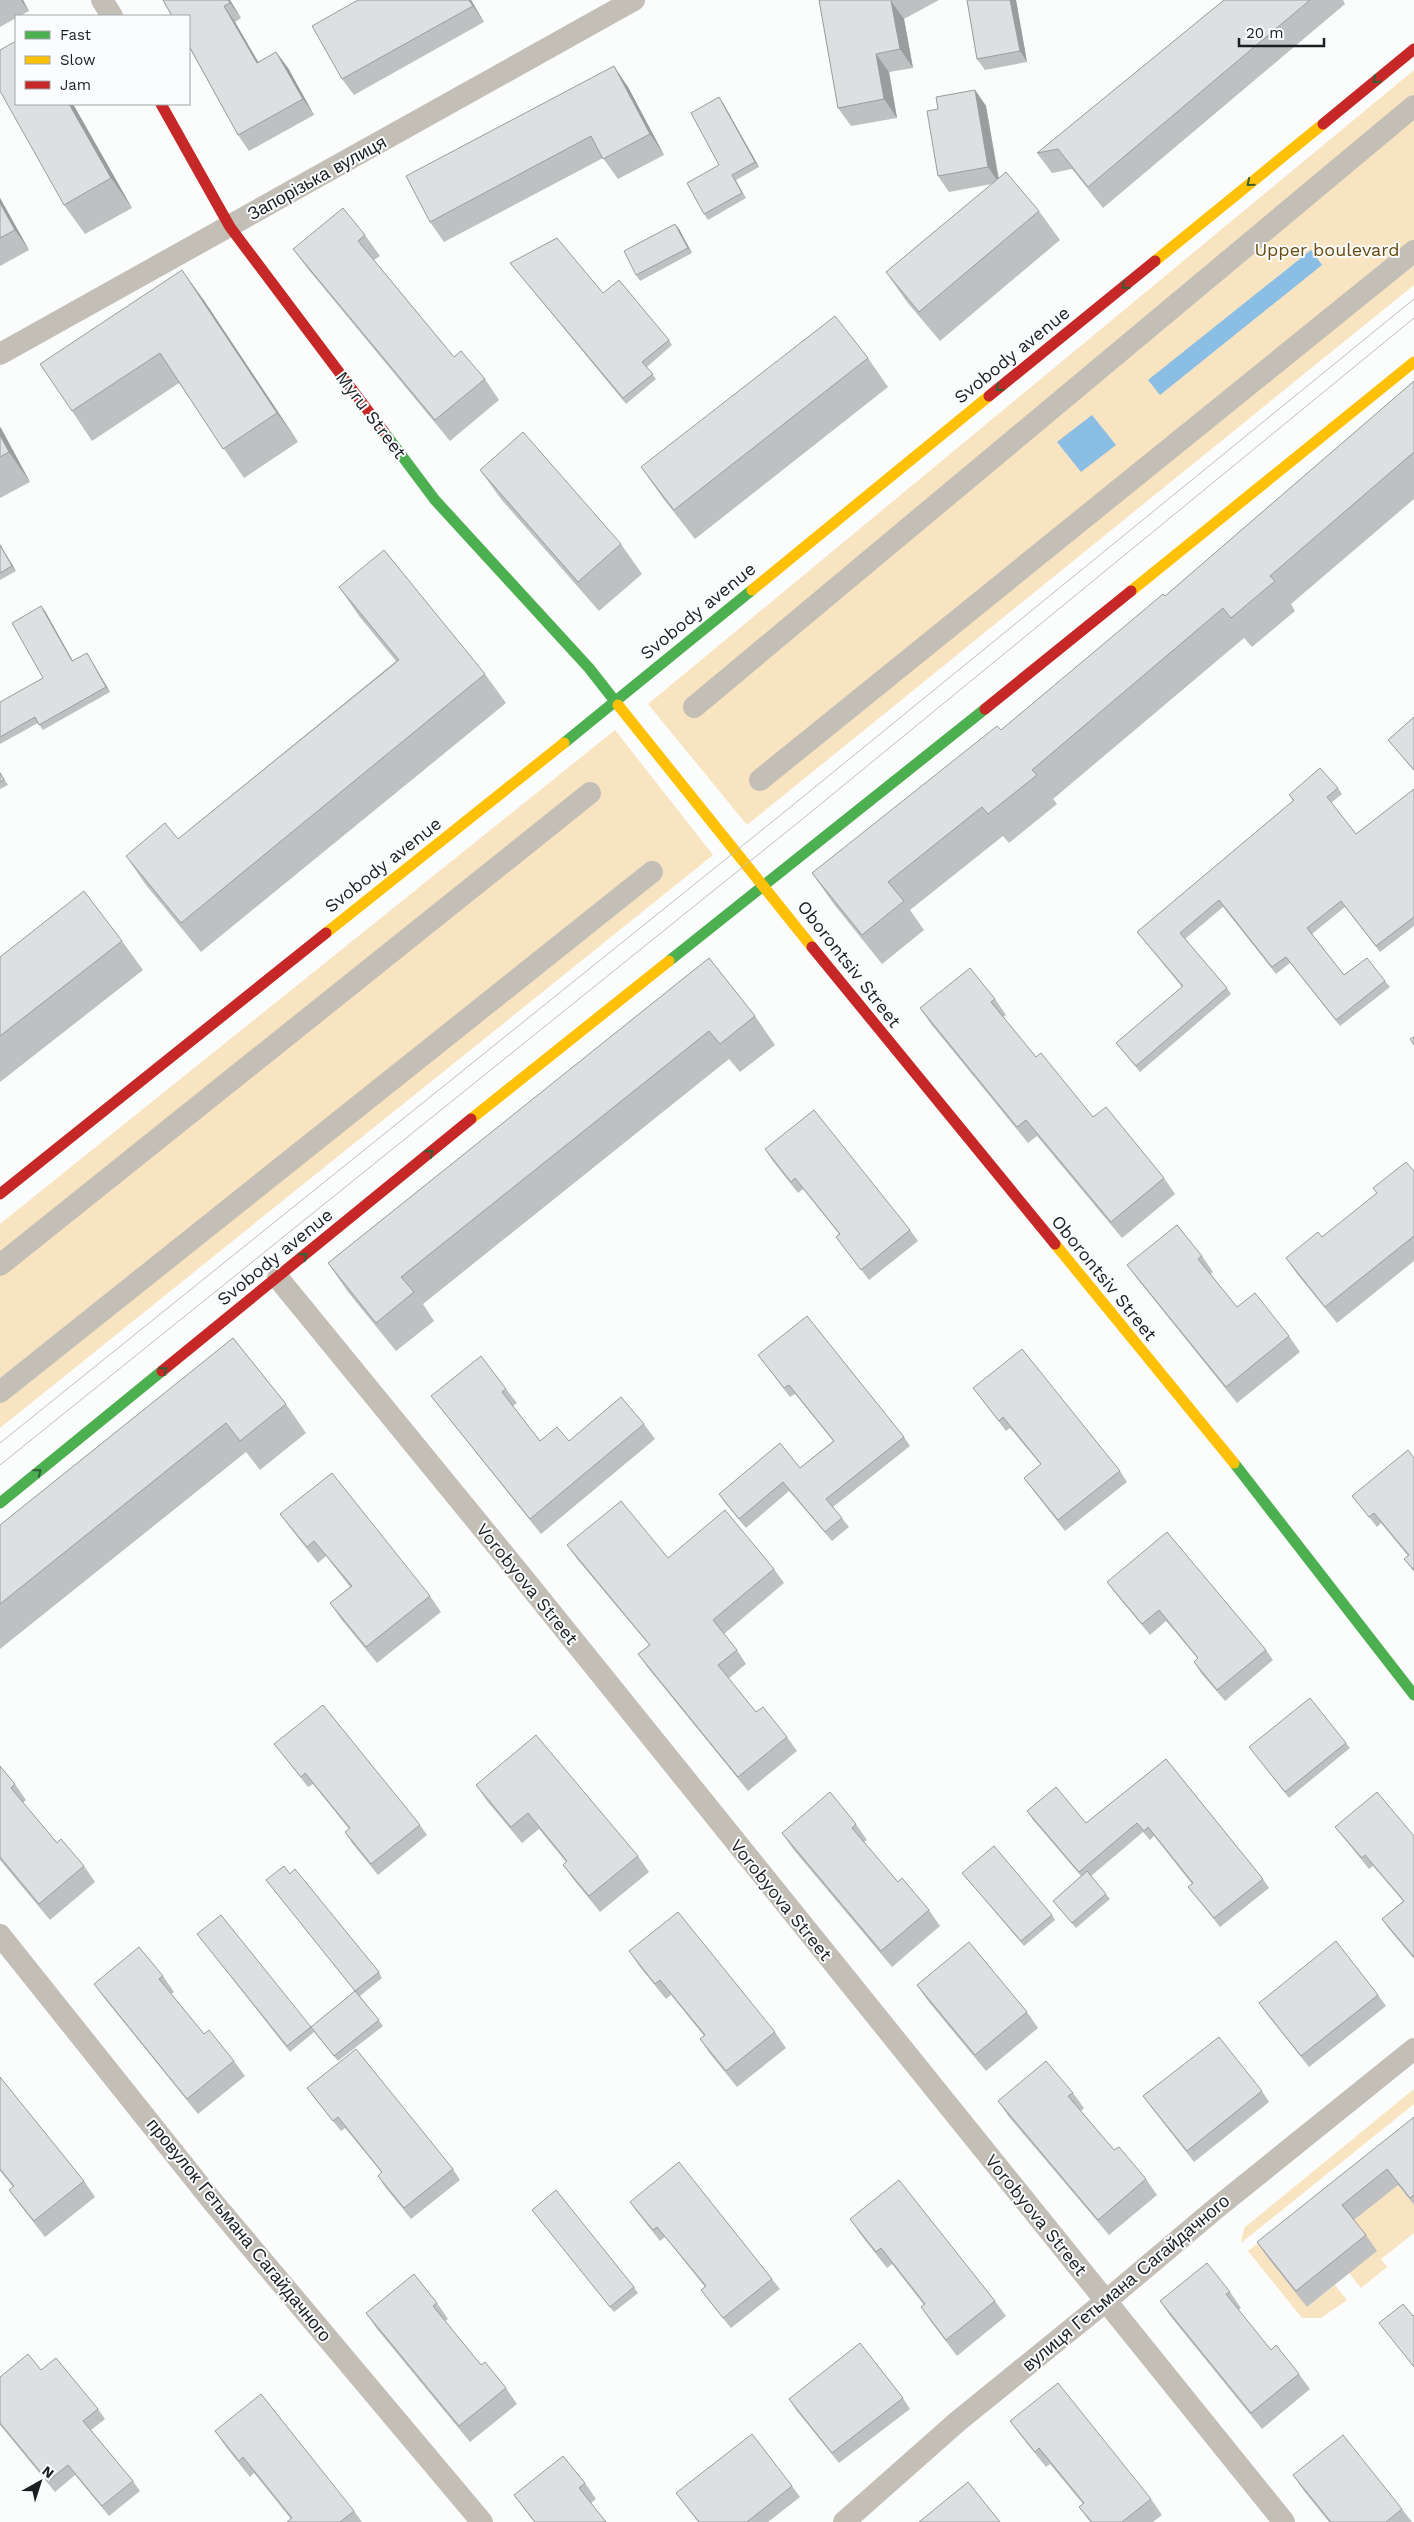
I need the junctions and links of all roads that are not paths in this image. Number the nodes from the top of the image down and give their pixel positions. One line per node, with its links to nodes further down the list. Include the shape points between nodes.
1 (102, 0): 3 (street)
2 (634, 0): 7 (street, Запорізька вулиця)
3 (111, 15)
4 (1414, 49): 11 (main road, Svobody avenue, one-way to 11)
5 (162, 105): 7 (main road, Myru Street)
6 (1414, 106): 12 (street)
7 (230, 227): 9 (street, Запорізька вулиця); 11 (main road, Myru Street, via 435,500)
8 (1414, 252): 13 (street)
9 (0, 354)
10 (1414, 362): 16 (main road, Svobody avenue)
11 (616, 701): 16 (main road, Myru Street); 17 (main road, Svobody avenue)
12 (694, 707)
13 (760, 780)
14 (590, 792): 18 (street)
15 (652, 872): 20 (street)
16 (764, 885): 19 (main road, Svobody avenue, one-way to 16); 22 (main road, Oborontsiv Street, via 1234,1464)
17 (0, 1194)
18 (0, 1265)
19 (278, 1278): 21 (main road, Svobody avenue, one-way to 19); 25 (street, Vorobyova Street)
20 (0, 1392)
21 (0, 1503)
22 (1414, 1695)
23 (0, 1935): 26 (street, провулок Гетьмана Сагайдачного, via 213,2202)
24 (1414, 2049): 25 (street, вулиця Гетьмана Сагайдачного)
25 (1106, 2301): 27 (street, вулиця Гетьмана Сагайдачного, via 957,2422); 28 (street, Vorobyova Street)
26 (482, 2522)
27 (844, 2522)
28 (1284, 2522)

